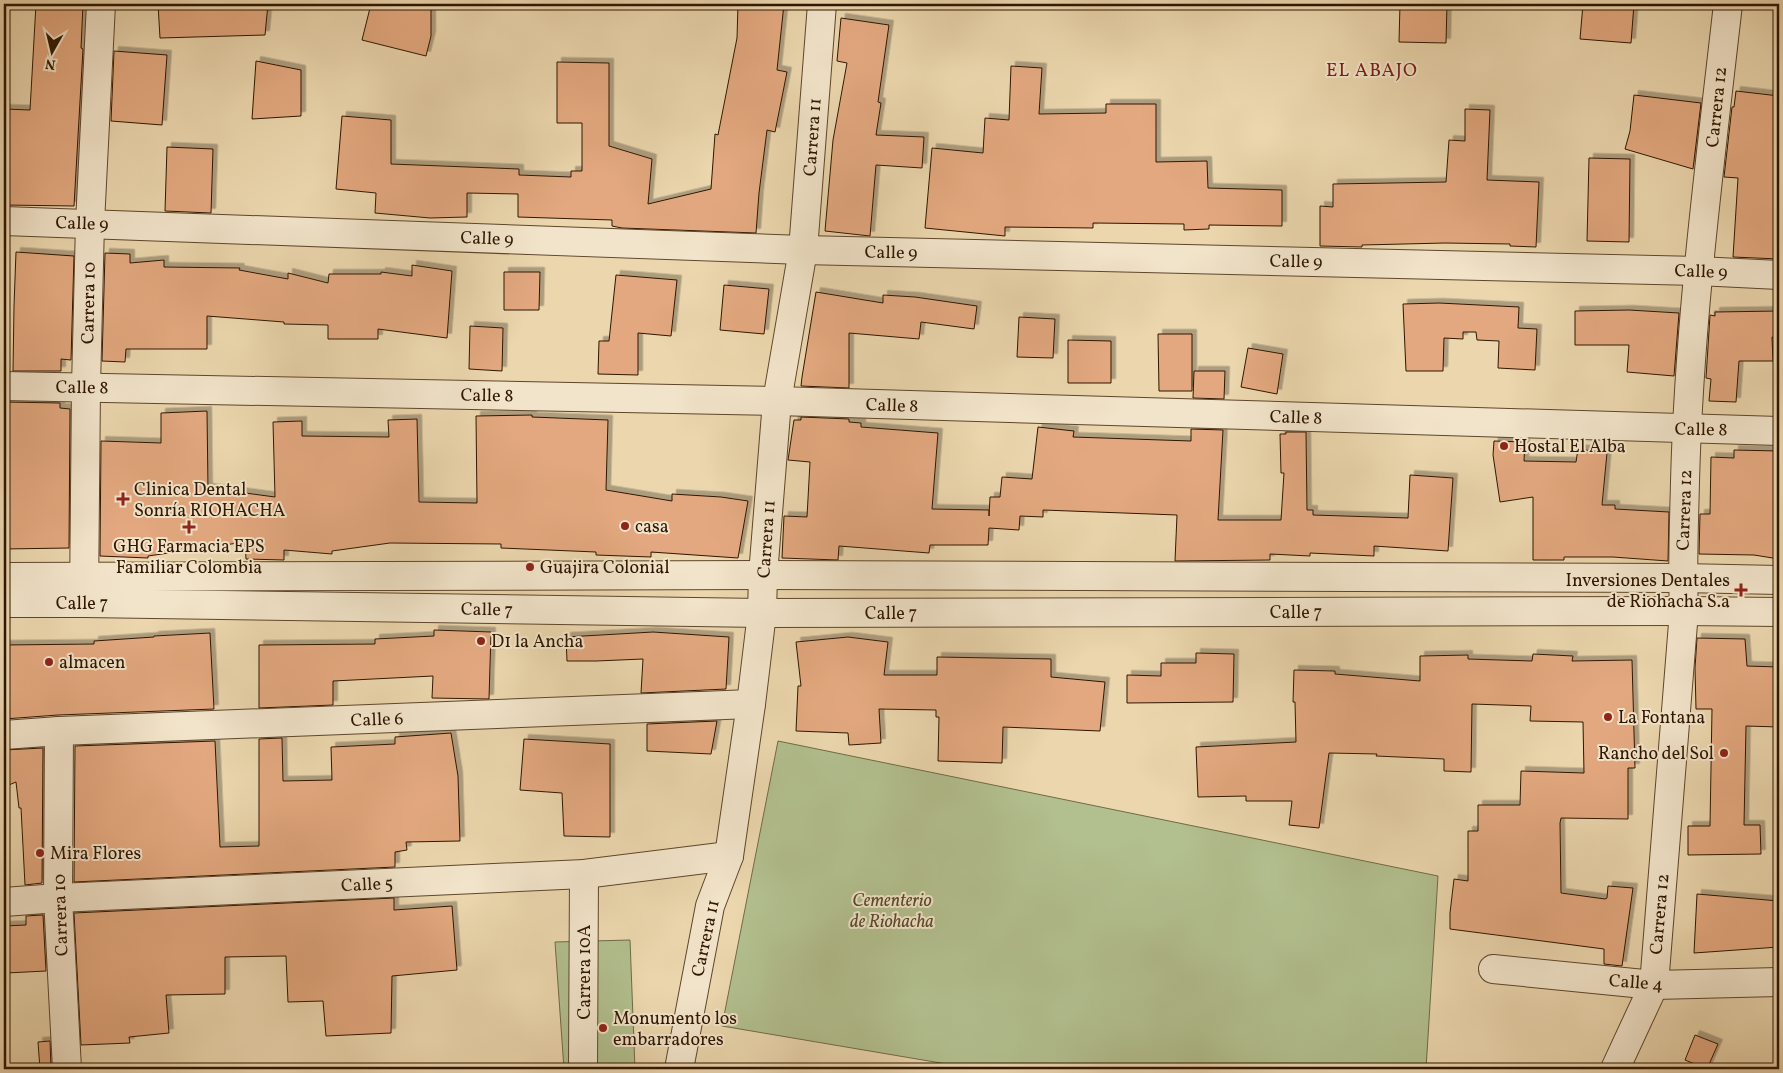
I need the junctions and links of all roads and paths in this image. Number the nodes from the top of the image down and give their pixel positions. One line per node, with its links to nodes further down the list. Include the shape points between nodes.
1 (101, 4): 5 (street, Carrera 10)
2 (822, 4): 6 (street, Carrera 11)
3 (1728, 4): 7 (street, Carrera 12)
4 (4, 221): 5 (street, Calle 9)
5 (90, 223): 6 (street, Calle 9); 10 (street, Carrera 10)
6 (803, 250): 7 (street, Calle 9); 11 (street, Carrera 11)
7 (1698, 270): 8 (street, Calle 9); 12 (street, Carrera 12)
8 (1779, 275)
9 (4, 386): 10 (street, Calle 8)
10 (86, 387): 11 (street, Calle 8); 18 (street, Carrera 10)
11 (777, 401): 12 (street, Calle 8); 14 (street, Carrera 11)
12 (1686, 429): 13 (street, Calle 8); 16 (street, Carrera 12)
13 (1779, 431)
14 (763, 575): 16 (street, Calle 7); 18 (street, Calle 7); 22 (street, Carrera 11)
15 (4, 577): 18 (street, Calle 7)
16 (1682, 578): 17 (street, Calle 7); 20 (street, Carrera 12)
17 (1779, 580)
18 (84, 590): 19 (street, Calle 7); 22 (street, Calle 7)
19 (4, 603)
20 (1684, 610): 21 (street, Calle 7); 22 (street, Calle 7); 32 (street, Carrera 12)
21 (1779, 612)
22 (762, 613): 23 (street, Carrera 11)
23 (751, 704): 24 (street, Calle 6); 26 (street, Carrera 11)
24 (59, 731): 25 (street, Calle 6); 28 (street, Carrera 10)
25 (4, 735)
26 (729, 856): 27 (street, Calle 5); 35 (street, Carrera 11, via 710,906)
27 (584, 874): 28 (street, Calle 5); 34 (street, Carrera 10A)
28 (58, 898): 29 (street, Calle 5); 33 (street, Carrera 10)
29 (4, 902)
30 (1493, 968): 32 (street, Calle 4)
31 (1779, 982): 32 (street, Calle 4)
32 (1654, 985): 36 (street, Carrera 12)
33 (67, 1069)
34 (583, 1069)
35 (679, 1069)
36 (1615, 1069)

